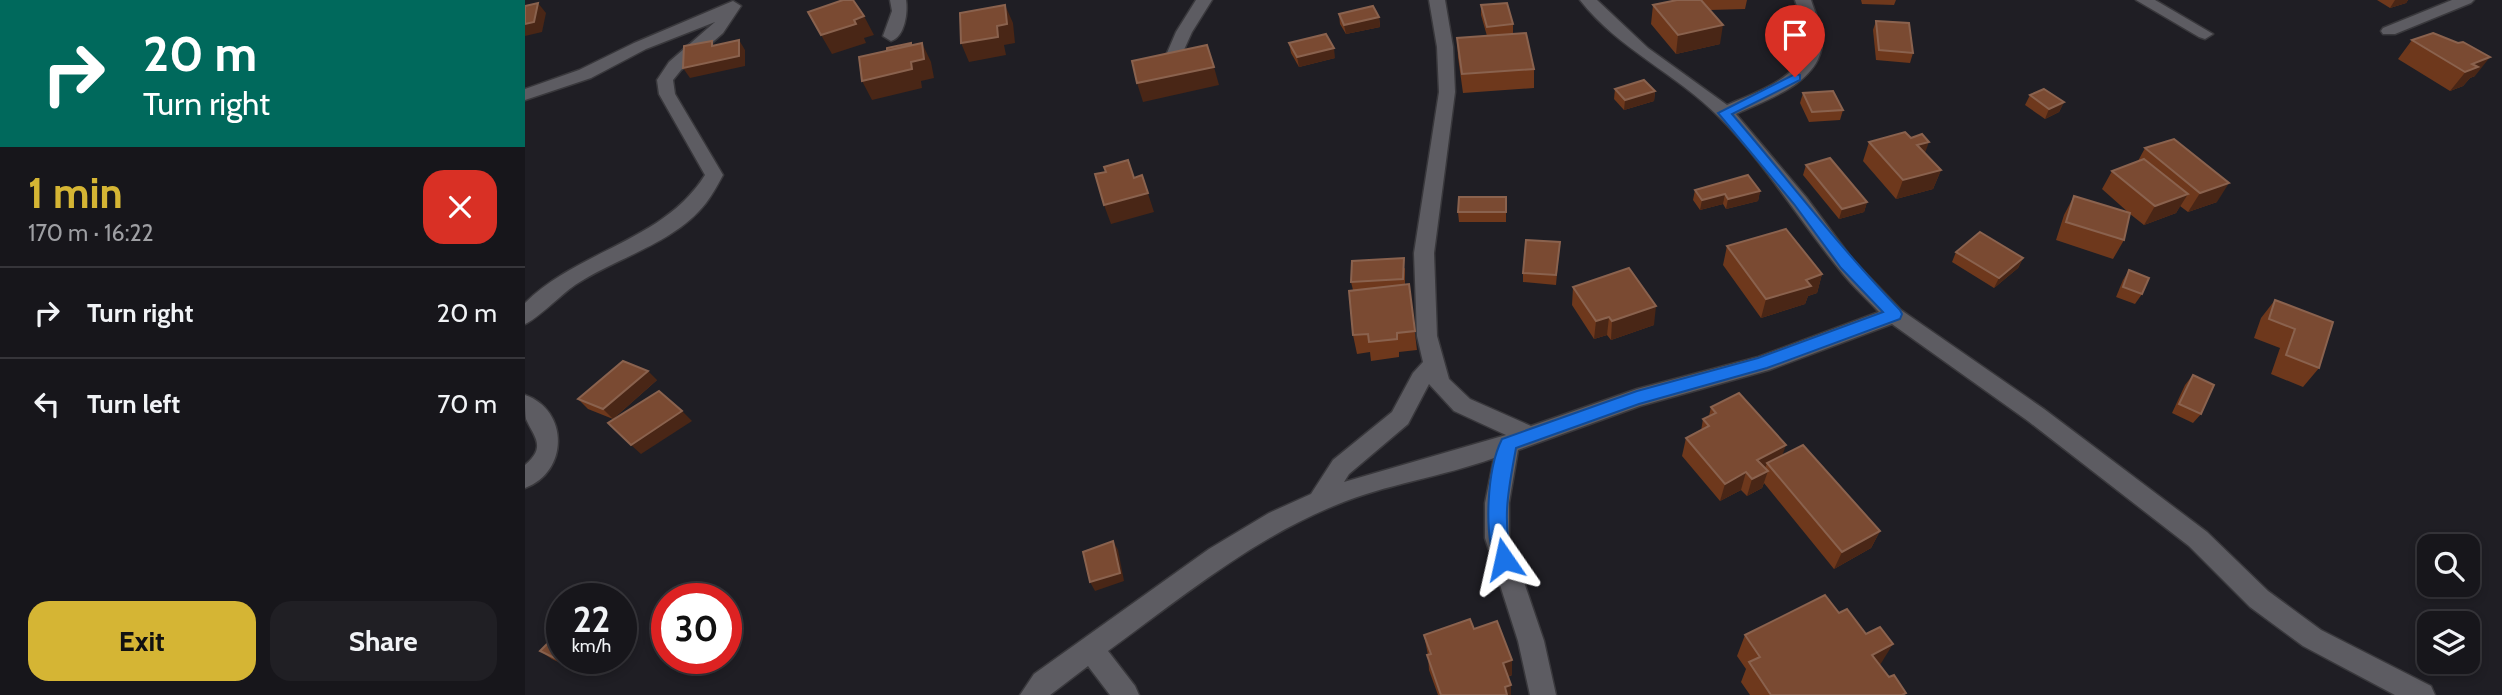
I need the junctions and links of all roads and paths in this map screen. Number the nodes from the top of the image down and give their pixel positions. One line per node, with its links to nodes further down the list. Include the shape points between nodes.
1 (898, 0): 11 (street, via 901,11)
2 (1204, 0): 12 (street)
3 (1437, 0): 17 (street, via 1447,92 1424,253 1427,336)
4 (1588, 0): 14 (street, via 1641,51)
5 (1803, 0): 14 (street, via 1814,43 1807,63 1795,77)
6 (2144, 0): 10 (street)
7 (2466, 0): 9 (street)
8 (737, 3): 13 (street, via 585,74); 16 (street, via 717,30 665,80 667,94 714,174 708,190 695,205 646,238 561,282)
9 (2389, 31)
10 (2205, 34)
11 (891, 36)
12 (1172, 60)
13 (525, 94)
14 (1724, 113): 15 (street, via 1846,265)
15 (1894, 314): 19 (street, via 1761,364 1637,398); 26 (street, via 2198,539 2259,598 2312,638)
16 (525, 316)
17 (1434, 364): 19 (street, via 1439,383 1462,405); 21 (street, via 1400,418 1341,467)
18 (525, 404): 20 (street, via 547,430 548,445 544,462)
19 (1519, 440): 21 (street); 25 (street, via 1497,502 1497,538 1531,641)
20 (525, 478)
21 (1319, 501): 22 (street, via 1277,520 1218,557)
22 (1091, 650): 23 (street); 24 (street)
23 (1033, 695)
24 (1126, 695)
25 (1543, 695)
26 (2422, 695)

